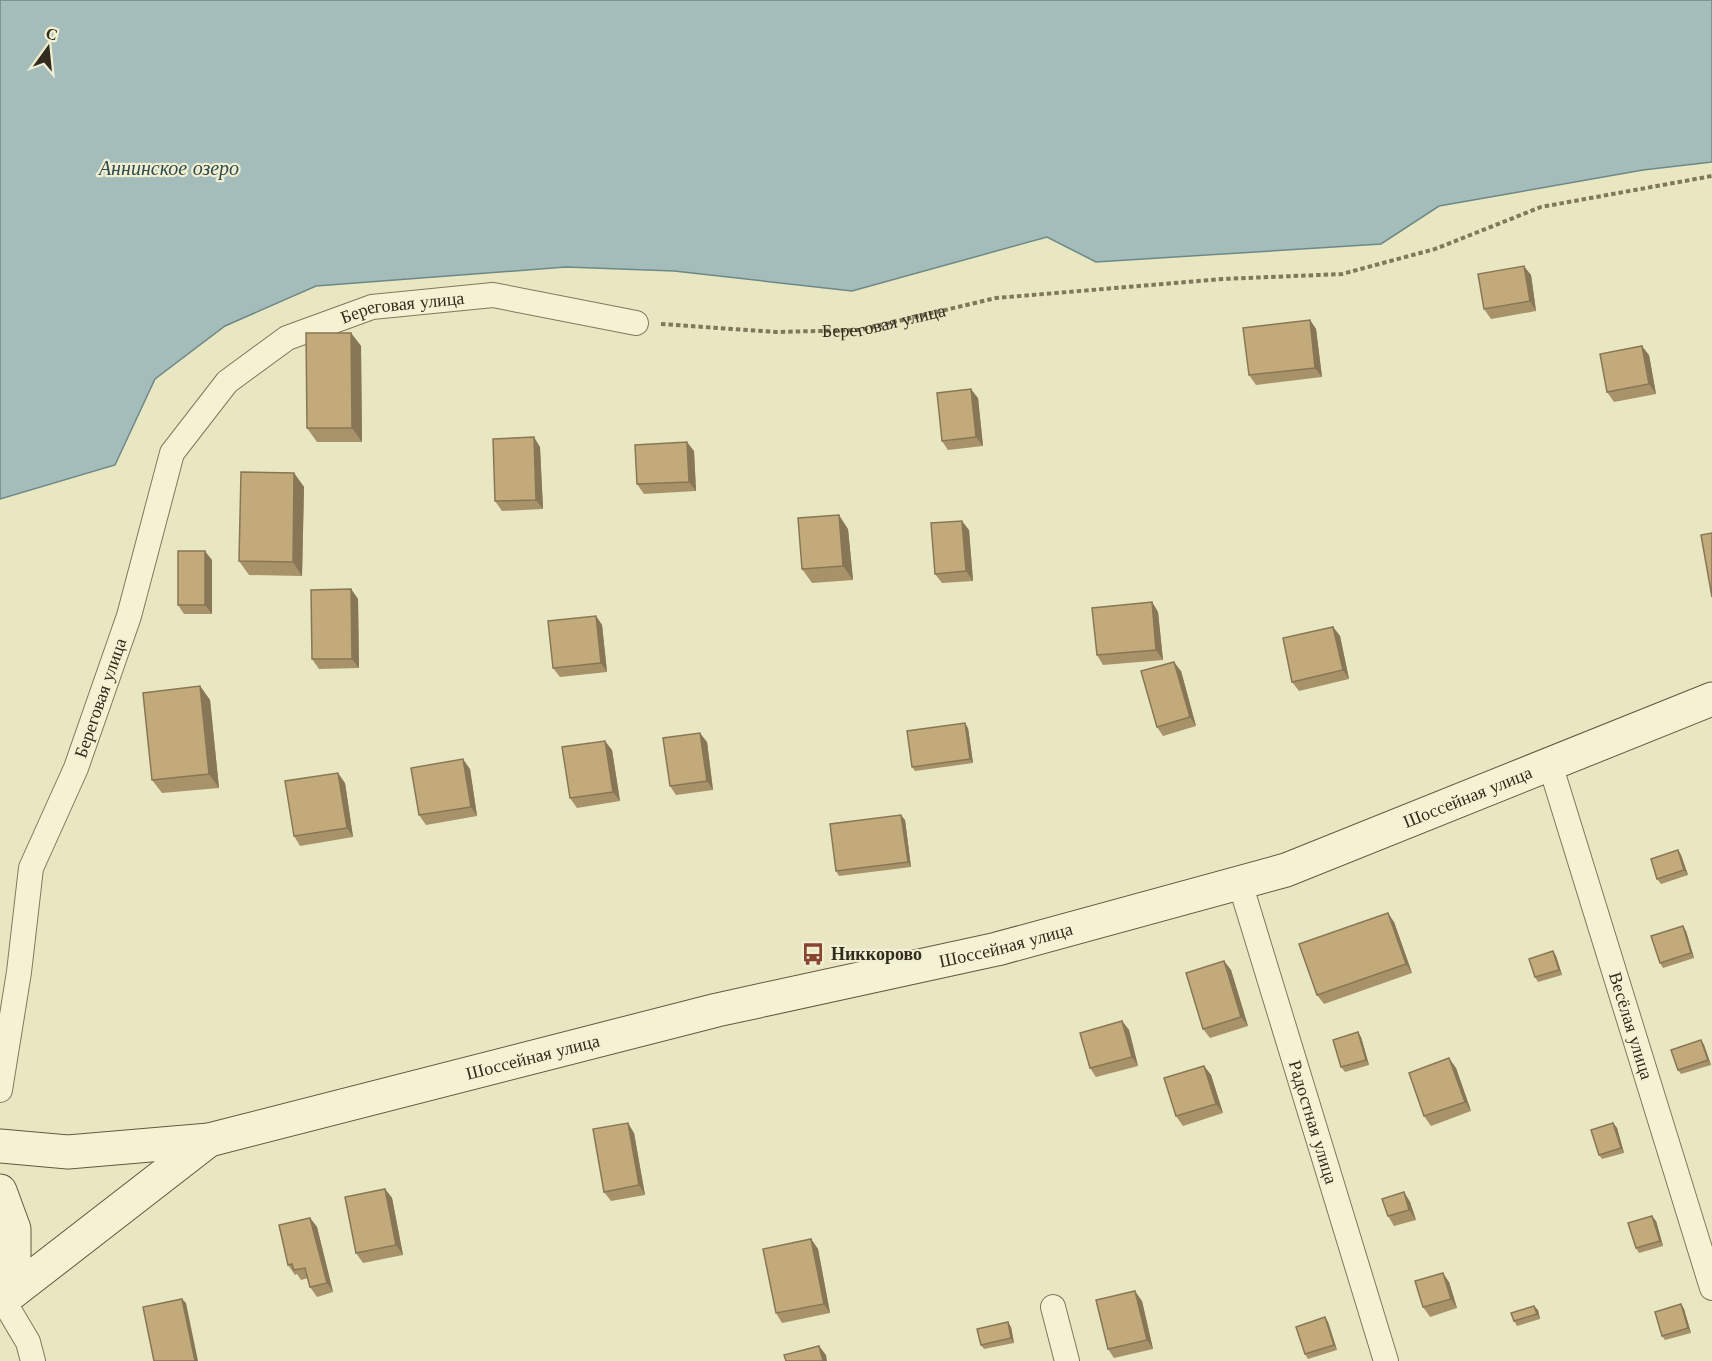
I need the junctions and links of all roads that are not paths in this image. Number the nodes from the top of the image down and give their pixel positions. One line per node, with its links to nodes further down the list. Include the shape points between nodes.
1 (636, 323): 5 (street, Береговая улица, via 493,295 372,307 287,338 227,382 172,453 129,616 76,768 31,868)
2 (1712, 699): 3 (main road, Шоссейная улица)
3 (1550, 764): 4 (main road, Шоссейная улица, via 1286,870); 9 (street, Весёлая улица)
4 (1240, 883): 6 (main road, Шоссейная улица, via 997,949 717,1010); 14 (street, Радостная улица)
5 (0, 1090)
6 (209, 1140): 7 (main road, via 68,1152); 10 (main road)
7 (0, 1146)
8 (0, 1191): 10 (main road, via 14,1229 14,1257)
9 (1712, 1287)
10 (1, 1298): 12 (street, via 28,1342)
11 (1053, 1307): 13 (street)
12 (33, 1361)
13 (1067, 1361)
14 (1386, 1361)

